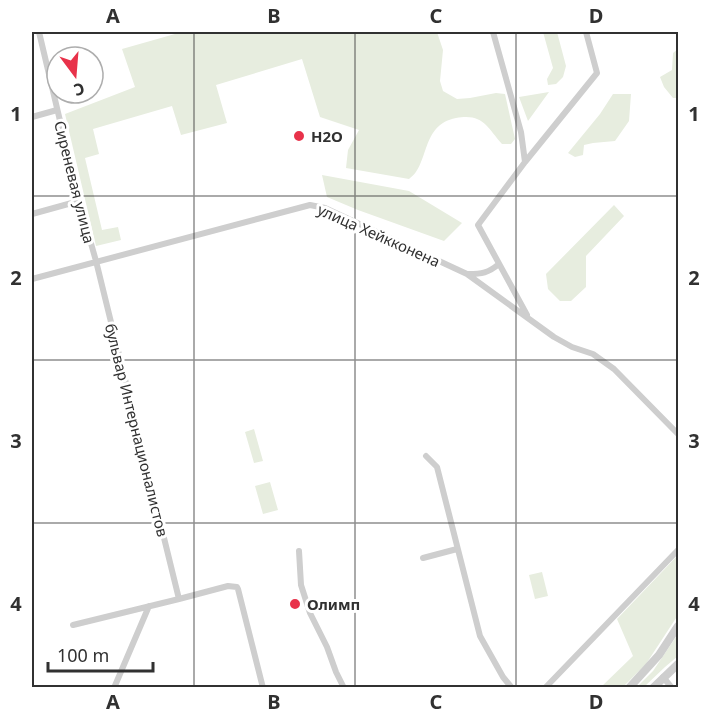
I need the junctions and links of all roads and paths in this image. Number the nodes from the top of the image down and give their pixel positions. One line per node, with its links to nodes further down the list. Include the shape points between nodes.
1 (39, 32): 4 (street, Сиреневая улица)
2 (493, 32): 6 (street, via 521,132)
3 (586, 32): 6 (street, via 597,73)
4 (57, 110): 5 (street); 7 (street, Сиреневая улица)
5 (32, 117)
6 (525, 162): 10 (street, via 478,225)
7 (79, 201): 8 (street); 9 (street, Сиреневая улица)
8 (32, 214)
9 (96, 261): 11 (street, улица Хейкконена, via 310,205 325,208); 12 (street, улица Хейкконена); 20 (street, бульвар Интернационалистов)
10 (499, 264): 11 (street, via 482,274); 13 (street)
11 (467, 274): 13 (street, улица Хейкконена)
12 (32, 279)
13 (529, 318): 14 (street, улица Хейкконена, via 554,337 593,354 614,369)
14 (678, 434)
15 (426, 456): 16 (street, via 436,467)
16 (458, 549): 19 (street); 29 (street, via 480,636)
17 (678, 550): 30 (street)
18 (298, 552): 28 (street, via 310,613)
19 (423, 558)
20 (179, 599): 21 (street); 27 (street, via 237,587)
21 (149, 606): 22 (street); 26 (street)
22 (73, 625)
23 (678, 626): 31 (street, via 659,655)
24 (678, 664): 25 (street)
25 (663, 677): 32 (street); 33 (street)
26 (114, 687)
27 (263, 687)
28 (344, 687)
29 (512, 687)
30 (544, 687)
31 (629, 687)
32 (653, 687)
33 (672, 687)

